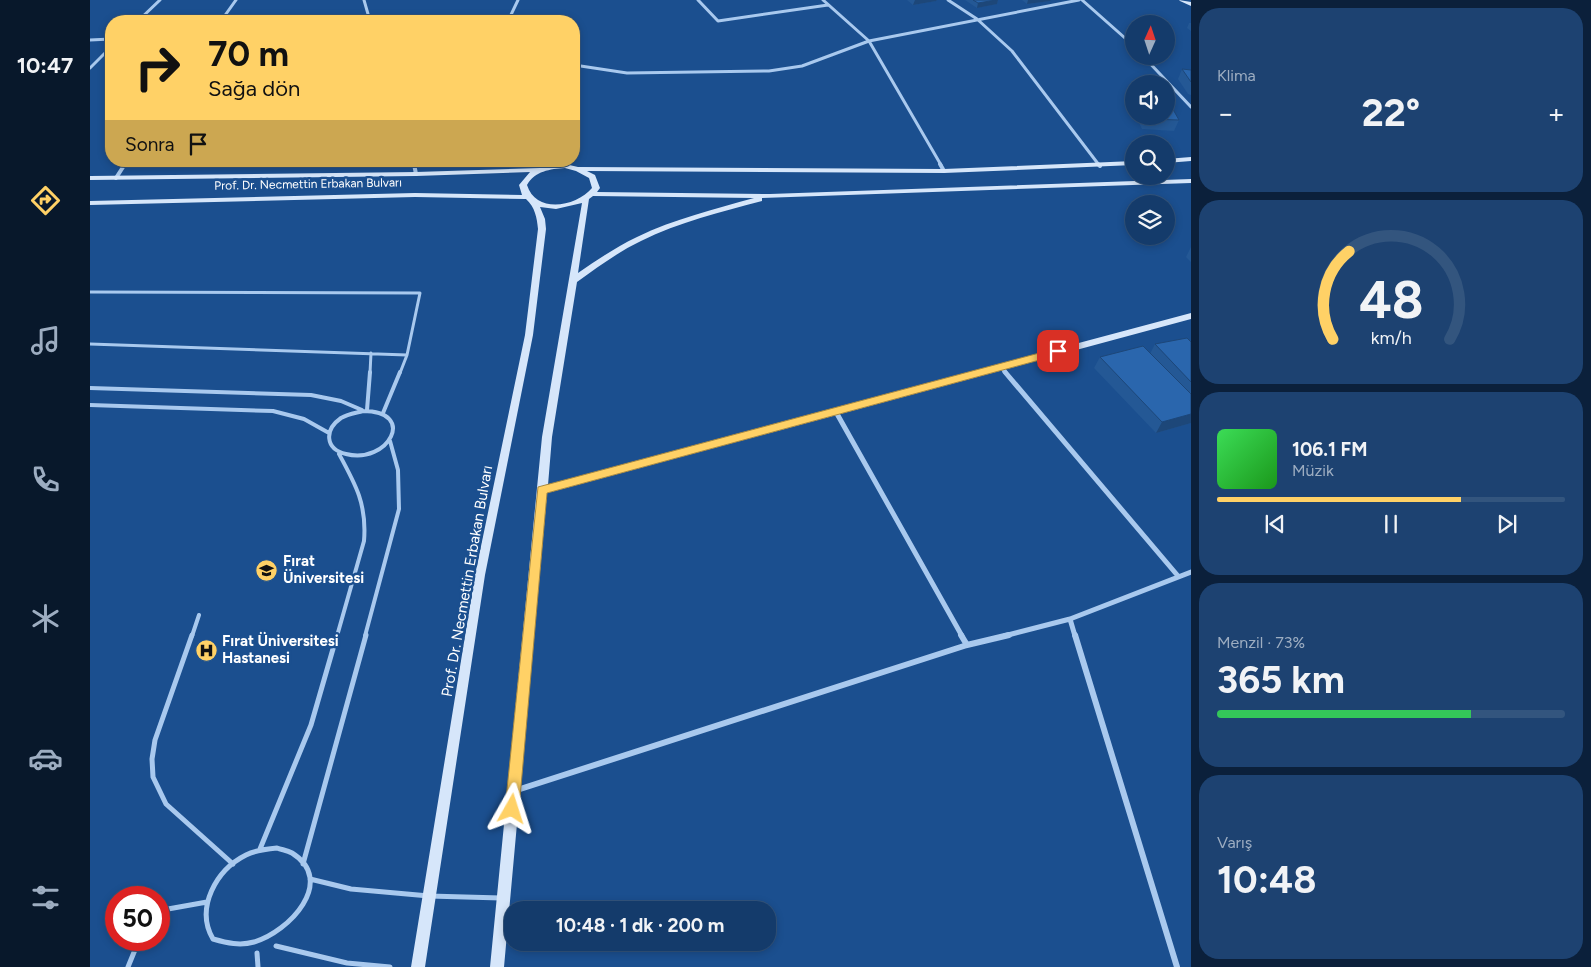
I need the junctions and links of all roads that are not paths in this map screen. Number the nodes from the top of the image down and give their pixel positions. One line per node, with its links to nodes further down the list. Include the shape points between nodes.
1 (160, 0): 12 (street)
2 (236, 0): 13 (street)
3 (364, 0): 14 (street)
4 (518, 0): 15 (street)
5 (698, 0): 10 (street, via 718,21)
6 (823, 0): 10 (street)
7 (948, 0): 16 (street)
8 (1080, 0): 16 (street); 17 (street)
9 (1182, 0): 11 (main road)
10 (828, 4): 20 (street)
11 (1191, 4)
12 (144, 15)
13 (225, 15)
14 (368, 15)
15 (511, 15)
16 (977, 19): 20 (street); 29 (street, via 1012,51)
17 (1125, 38)
18 (105, 39): 19 (street)
19 (90, 40)
20 (870, 41): 23 (street, via 802,66 769,71 627,73); 36 (street)
21 (105, 53): 24 (street)
22 (1151, 65): 25 (street)
23 (580, 66)
24 (90, 68)
25 (1191, 107)
26 (1191, 159): 27 (main road)
27 (1175, 160)
28 (1125, 164): 29 (main road, Prof. Dr. Necmettin Erbakan Bulvarı)
29 (1100, 166): 36 (main road, Prof. Dr. Necmettin Erbakan Bulvarı)
30 (123, 167): 39 (street)
31 (414, 167): 37 (street)
32 (559, 167): 35 (main road, Prof. Dr. Necmettin Erbakan Bulvarı)
33 (569, 167): 34 (main road, Prof. Dr. Necmettin Erbakan Bulvarı)
34 (578, 169): 36 (main road, Prof. Dr. Necmettin Erbakan Bulvarı); 42 (main road, via 592,177 596,188)
35 (540, 170): 37 (main road, Prof. Dr. Necmettin Erbakan Bulvarı); 43 (main road, via 526,179 523,185)
36 (944, 171)
37 (416, 174): 39 (main road, Prof. Dr. Necmettin Erbakan Bulvarı)
38 (90, 178): 39 (main road, Prof. Dr. Necmettin Erbakan Bulvarı)
39 (116, 178)
40 (1191, 180): 41 (main road)
41 (770, 196): 42 (main road); 45 (main road, via 657,231 626,245)
42 (589, 197): 43 (main road, via 555,207); 45 (main road)
43 (530, 199): 44 (main road, Prof. Dr. Necmettin Erbakan Bulvarı, via 415,195); 72 (main road, Prof. Dr. Necmettin Erbakan Bulvarı, via 541,218 542,229 529,334 480,575)
44 (90, 203)
45 (574, 280): 61 (main road, via 547,437)
46 (90, 292): 50 (lane, via 420,293)
47 (1191, 316): 51 (main road)
48 (90, 344): 49 (lane)
49 (371, 353): 50 (lane); 55 (lane)
50 (407, 354): 57 (lane)
51 (1001, 367): 56 (main road); 63 (street)
52 (90, 388): 54 (lane, via 311,395 341,400)
53 (90, 405): 58 (lane, via 273,411 304,419)
54 (362, 410): 55 (lane); 58 (lane, via 341,418)
55 (368, 410): 57 (lane)
56 (836, 412): 61 (main road); 66 (street)
57 (383, 413): 59 (lane, via 394,425)
58 (329, 433): 60 (lane, via 332,448)
59 (390, 441): 60 (lane, via 372,454 349,457); 70 (lane, via 400,479 397,519)
60 (339, 454): 68 (lane, via 360,490 365,506 364,541 311,725)
61 (542, 490): 67 (main road)
62 (1191, 572): 63 (street)
63 (1178, 576): 65 (street)
64 (199, 615): 69 (lane, via 155,740 153,777 166,804)
65 (1070, 619): 66 (street); 88 (street)
66 (967, 645): 67 (street)
67 (514, 791): 73 (main road)
68 (260, 849): 69 (lane, via 242,856); 70 (lane, via 277,848 292,853)
69 (233, 864): 74 (lane, via 214,885)
70 (303, 864): 71 (lane)
71 (310, 879): 72 (lane, via 352,889); 76 (lane)
72 (429, 896): 73 (lane); 86 (main road, Prof. Dr. Necmettin Erbakan Bulvarı)
73 (503, 898): 87 (main road)
74 (207, 902): 75 (lane); 79 (lane, via 206,921 211,937)
75 (170, 909)
76 (303, 915)
77 (281, 942): 78 (lane)
78 (276, 946): 81 (lane); 85 (lane, via 331,960)
79 (222, 948)
80 (135, 951): 83 (lane)
81 (257, 953): 82 (lane); 84 (lane)
82 (248, 954)
83 (128, 967)
84 (258, 967)
85 (390, 967)
86 (418, 967)
87 (497, 967)
88 (1177, 967)

